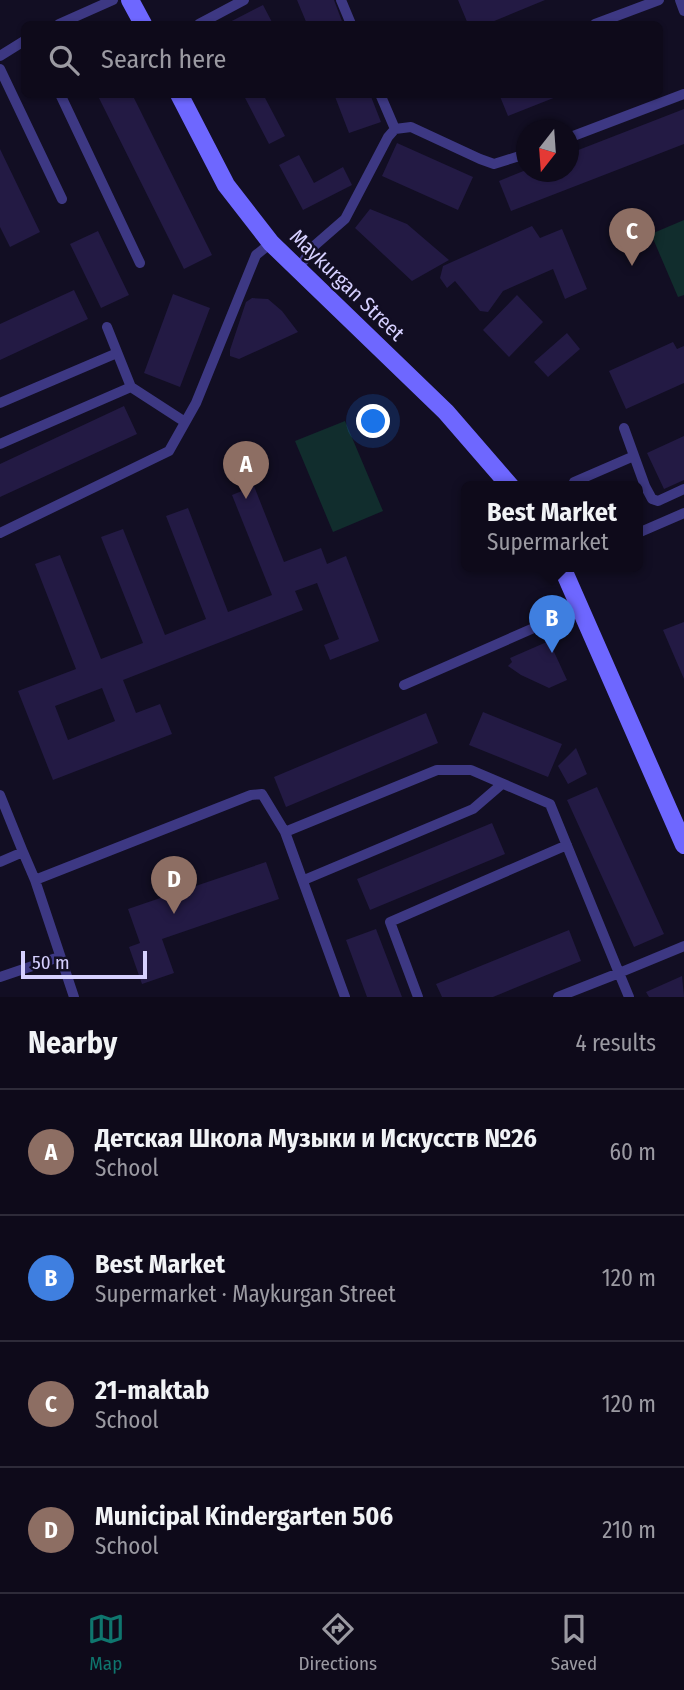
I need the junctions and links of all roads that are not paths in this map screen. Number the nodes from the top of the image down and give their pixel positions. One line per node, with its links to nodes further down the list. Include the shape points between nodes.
1 (113, 0): 8 (lane)
2 (130, 0): 9 (main road)
3 (341, 0): 11 (lane)
4 (659, 0): 12 (lane)
5 (680, 0): 7 (lane)
6 (239, 1): 10 (lane)
7 (684, 11)
8 (66, 21)
9 (141, 21)
10 (204, 21)
11 (350, 21)
12 (603, 21)
13 (21, 43): 14 (lane)
14 (0, 56)
15 (0, 69): 23 (lane)
16 (684, 94): 21 (lane)
17 (62, 98): 25 (lane)
18 (181, 98): 24 (main road, Maykurgan Street, via 226,184)
19 (382, 98): 20 (lane)
20 (395, 129): 22 (lane, via 411,127 494,164); 26 (lane, via 345,219 314,246)
21 (579, 134)
22 (516, 157)
23 (62, 199)
24 (271, 243): 26 (main road, Maykurgan Street); 31 (lane, via 256,255)
25 (140, 263)
26 (298, 269): 35 (main road, Maykurgan Street, via 446,412)
27 (107, 327): 28 (lane)
28 (117, 353): 29 (lane); 30 (lane)
29 (131, 387): 31 (lane); 33 (lane)
30 (0, 403)
31 (185, 422): 42 (lane, via 169,451)
32 (624, 428): 34 (lane)
33 (0, 444)
34 (634, 456): 36 (lane); 37 (lane)
35 (506, 481)
36 (577, 481)
37 (640, 481)
38 (643, 489): 39 (lane, via 658,501)
39 (684, 489)
40 (684, 513): 41 (lane)
41 (643, 531)
42 (0, 533)
43 (564, 572): 44 (main road)
44 (582, 611): 45 (lane); 50 (main road)
45 (404, 685)
46 (502, 784): 48 (lane, via 471,770 437,770); 49 (lane, via 550,804); 54 (lane, via 473,809)
47 (0, 795): 51 (lane)
48 (285, 832): 53 (lane, via 262,794 251,795); 54 (lane)
49 (567, 845): 57 (lane); 61 (lane, via 390,922)
50 (684, 845)
51 (23, 852): 52 (lane); 53 (lane)
52 (0, 862)
53 (35, 880): 56 (lane)
54 (303, 880): 60 (lane)
55 (684, 946): 57 (lane)
56 (60, 957): 58 (lane); 59 (lane)
57 (619, 973): 62 (lane); 63 (lane)
58 (0, 977)
59 (74, 997)
60 (345, 997)
61 (418, 997)
62 (558, 997)
63 (629, 997)

